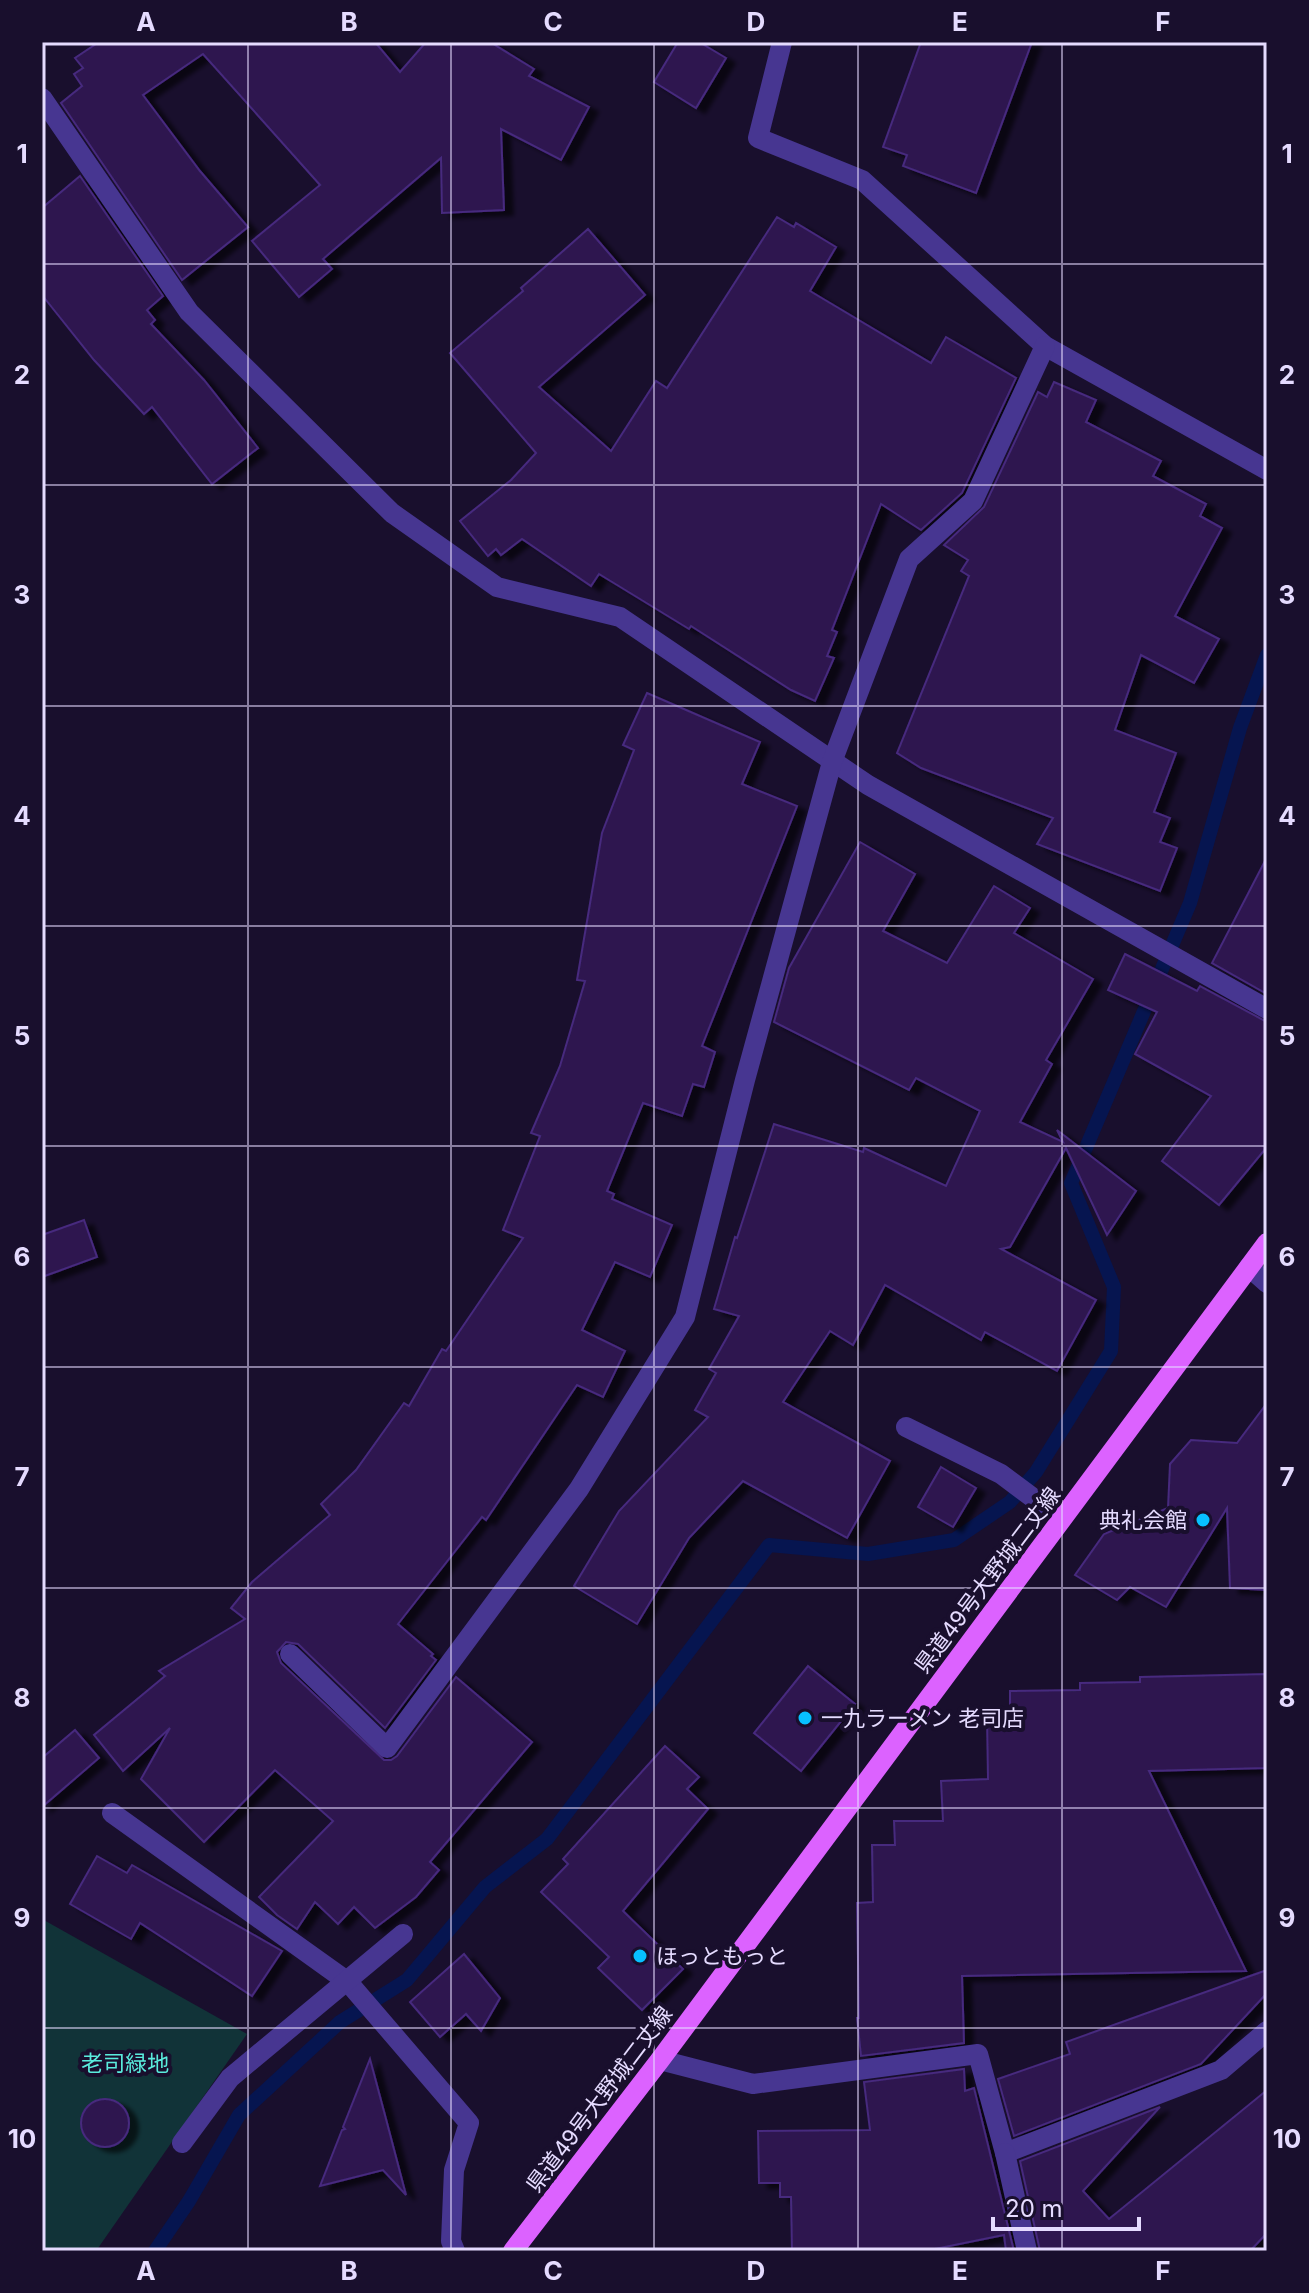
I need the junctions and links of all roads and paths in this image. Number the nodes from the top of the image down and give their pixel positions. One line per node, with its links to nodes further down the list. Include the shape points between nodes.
1 (782, 42): 3 (street, via 758,138 862,180)
2 (42, 98): 5 (street, via 189,312 392,513 497,587 620,617)
3 (1045, 346): 4 (street); 5 (street, via 973,501 909,559)
4 (1267, 470)
5 (832, 762): 6 (street); 12 (street, via 685,1317 579,1489 387,1748)
6 (1267, 1009)
7 (1267, 1243): 8 (main road, 県道49号大野城二丈線)
8 (1249, 1267): 9 (street); 17 (main road, 県道49号大野城二丈線)
9 (1267, 1283)
10 (906, 1427): 11 (street, via 1001,1474)
11 (1048, 1509)
12 (290, 1654)
13 (112, 1813): 15 (street)
14 (403, 1934): 15 (street)
15 (348, 1982): 18 (street, via 230,2078); 20 (street, via 469,2123 454,2170)
16 (1267, 2031): 19 (street, via 1221,2070)
17 (660, 2060): 19 (street, via 753,2084 978,2054); 21 (main road, 県道49号大野城二丈線)
18 (182, 2143)
19 (1005, 2153): 22 (street)
20 (455, 2251)
21 (513, 2251)
22 (1027, 2251)

